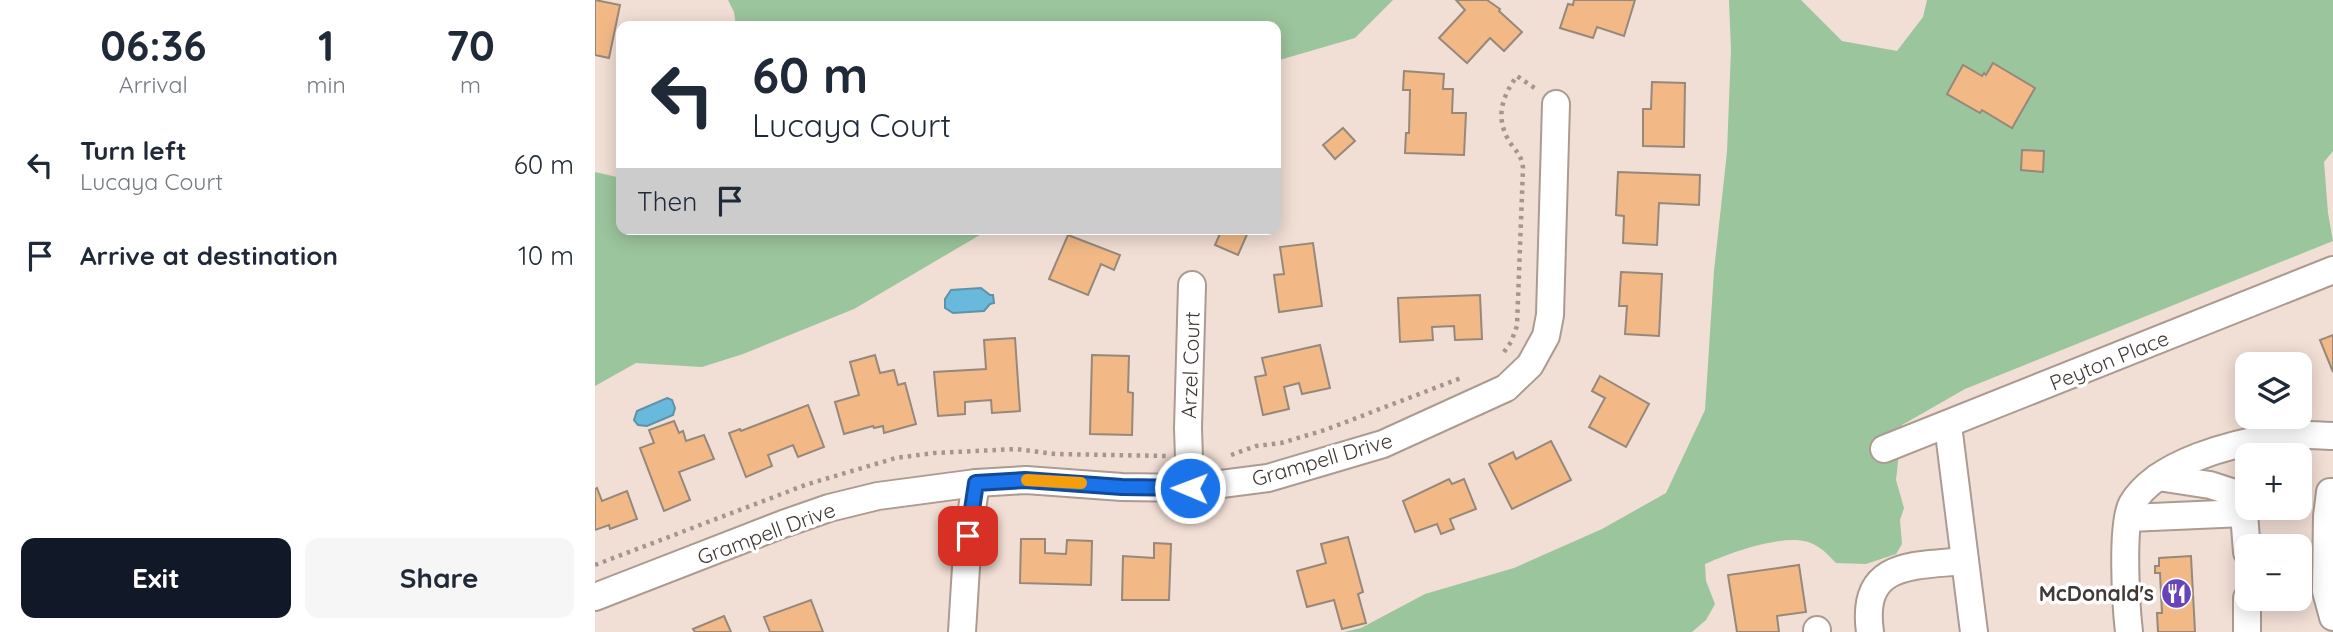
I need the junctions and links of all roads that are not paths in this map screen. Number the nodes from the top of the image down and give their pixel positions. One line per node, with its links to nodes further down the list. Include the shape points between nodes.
1 (1556, 104): 11 (street, Grampell Drive, via 1550,314 1546,336 1519,377 1506,388 1383,444 1268,478)
2 (2333, 270): 4 (street, Peyton Place)
3 (1192, 285): 11 (street, Arzel Court)
4 (1948, 425): 7 (street, Peyton Place); 17 (street)
5 (2333, 436): 6 (street)
6 (2293, 443)
7 (1884, 449)
8 (2235, 450): 9 (street, via 2214,452)
9 (2158, 477): 13 (street, via 2210,485); 16 (street, via 2151,480)
10 (976, 483): 11 (street, Grampell Drive, via 1025,480); 19 (street, Grampell Drive, via 878,496 829,508); 22 (street)
11 (1190, 488)
12 (2333, 492): 20 (street, via 2327,516 2326,591)
13 (2235, 498)
14 (2235, 505): 16 (street)
15 (2333, 510): 20 (street)
16 (2130, 512): 26 (street, via 2125,575)
17 (1965, 561): 18 (street); 25 (street)
18 (1935, 564): 23 (street, via 1897,568 1882,578 1870,598); 24 (street, via 1925,576 1900,583 1886,596 1880,613)
19 (595, 597)
20 (2331, 608)
21 (2247, 611): 27 (street)
22 (962, 632)
23 (1870, 632)
24 (1883, 632)
25 (1974, 632)
26 (2129, 632)
27 (2247, 632)

